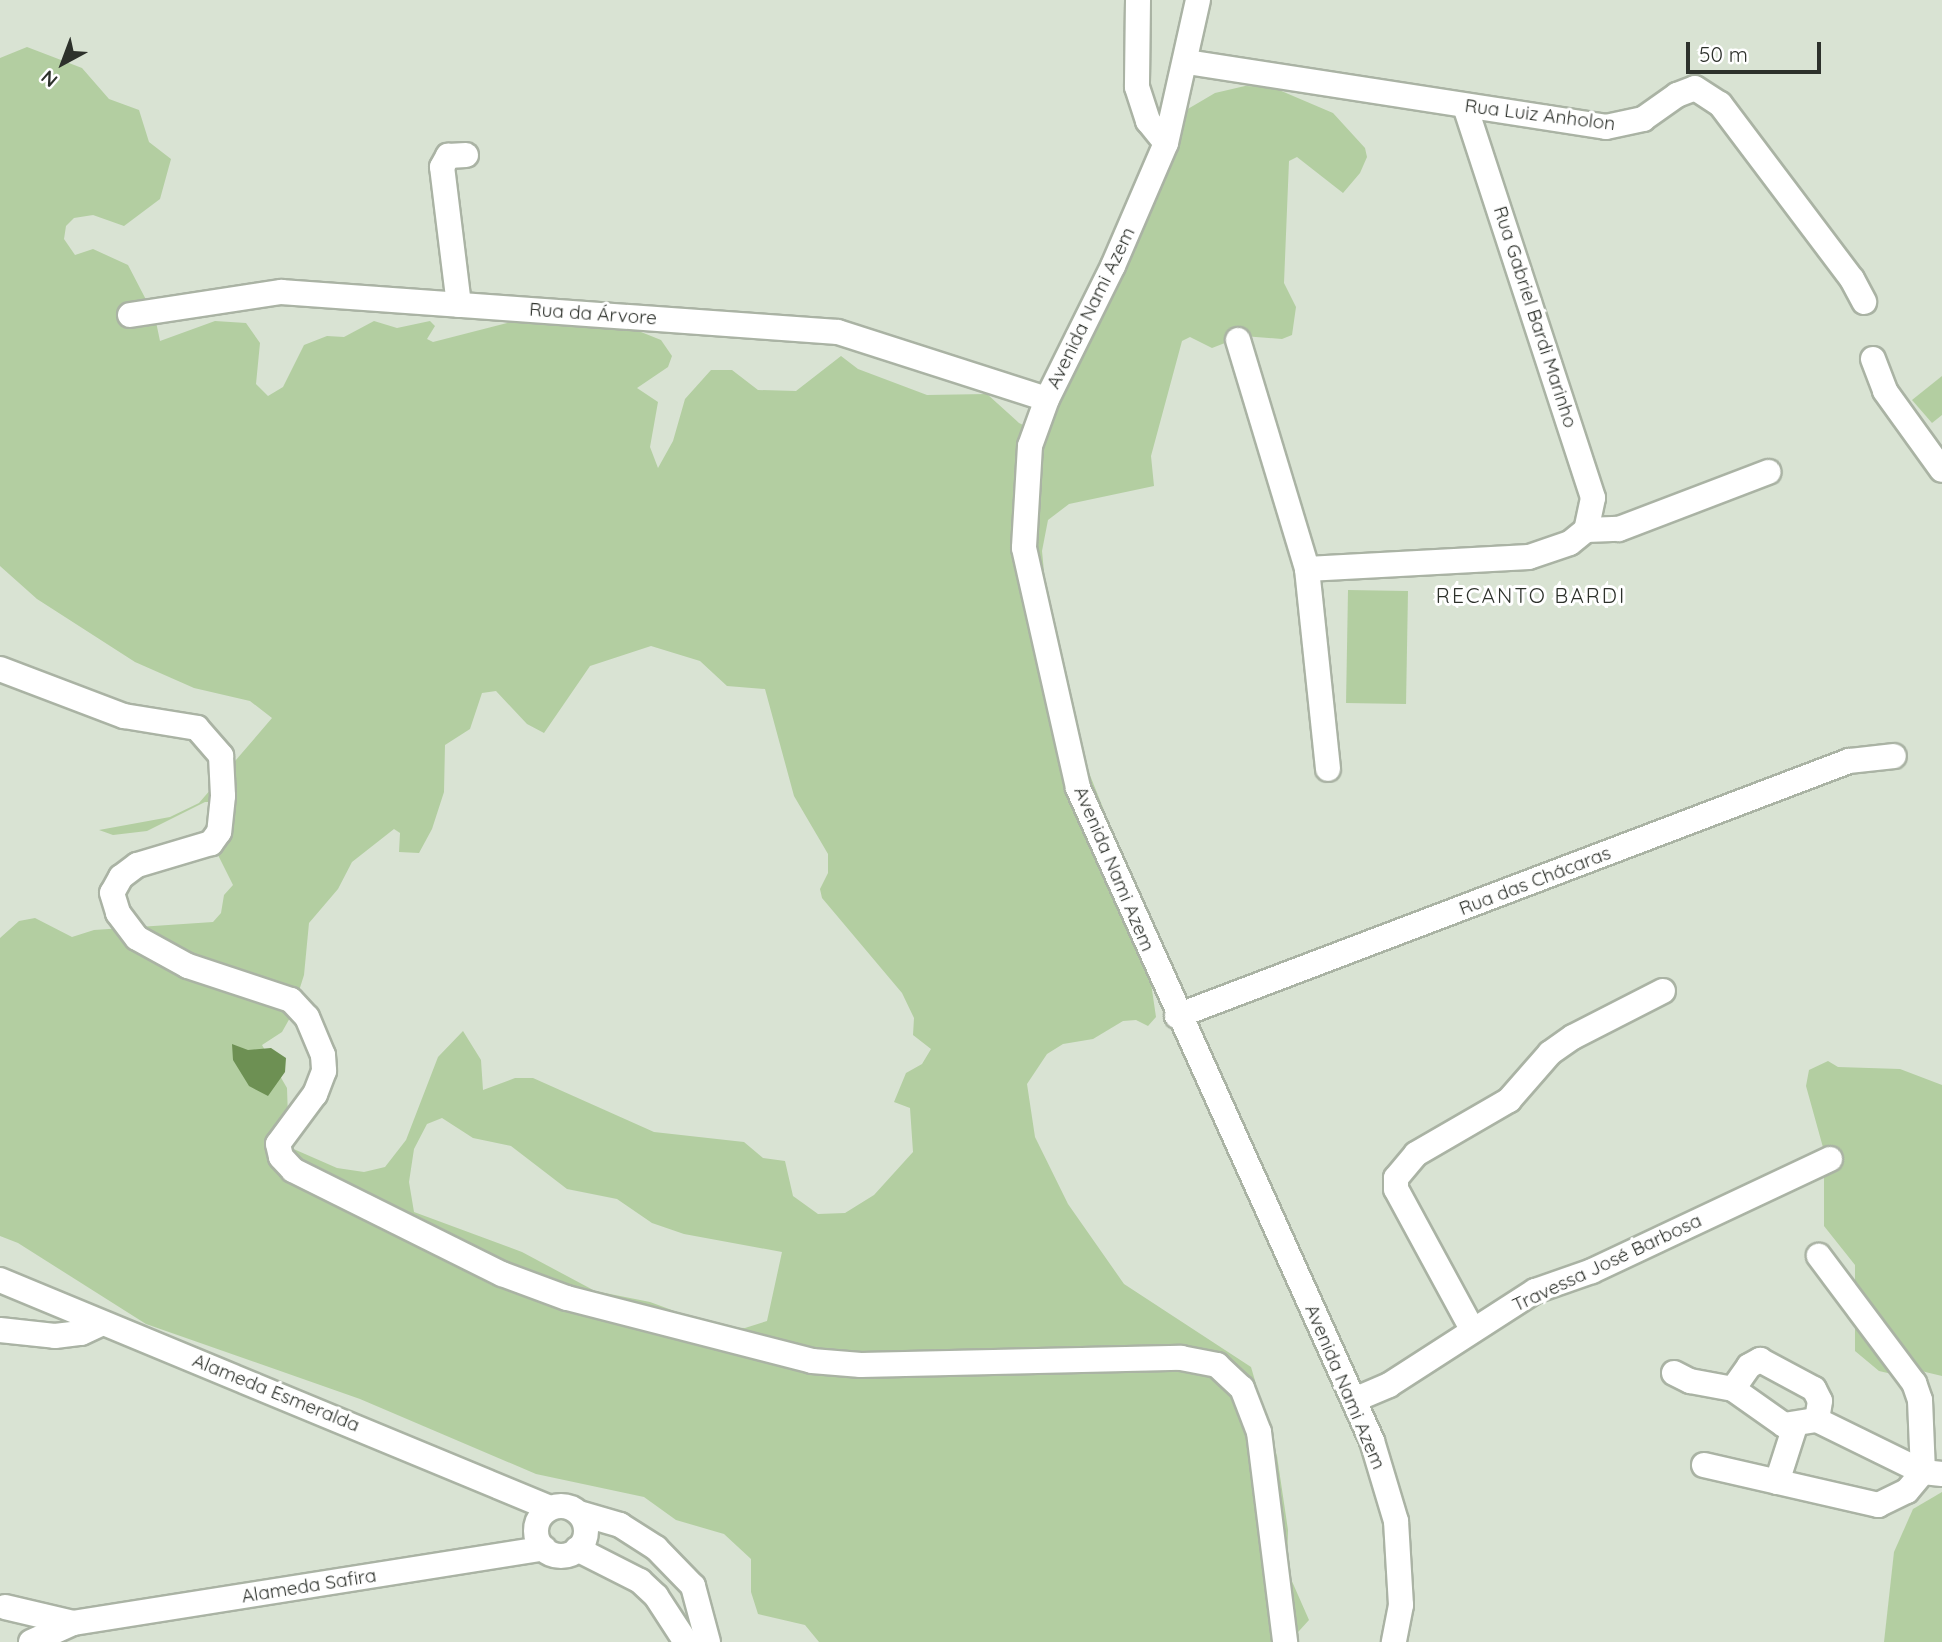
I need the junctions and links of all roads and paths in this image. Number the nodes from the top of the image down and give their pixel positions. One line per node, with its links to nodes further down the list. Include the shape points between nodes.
1 (1138, 0): 5 (street, via 1137,87 1147,121)
2 (1198, 0): 3 (street, Avenida Nami Azem)
3 (1187, 62): 4 (street, Rua Luiz Anholon); 5 (street, Avenida Nami Azem)
4 (1465, 106): 7 (street, Rua Luiz Anholon, via 1606,127 1643,119 1695,88 1709,93 1852,279); 15 (street, Rua Gabriel Bardi Marinho, via 1593,498)
5 (1166, 143): 12 (street, Avenida Nami Azem, via 1113,266)
6 (466, 155): 8 (street, via 448,156 442,167)
7 (1864, 302)
8 (459, 305): 9 (street, Rua da Árvore, via 281,292); 12 (street, Rua da Árvore, via 838,332)
9 (130, 315)
10 (1238, 340): 16 (street)
11 (1873, 359): 13 (street, via 1885,391)
12 (1047, 399): 21 (street, Avenida Nami Azem, via 1030,446 1025,488 1024,548 1041,636 1078,788)
13 (1942, 470)
14 (1768, 472): 15 (street, via 1619,529)
15 (1586, 530): 16 (street, via 1570,543 1529,557)
16 (1307, 569): 19 (street)
17 (0, 669): 45 (street, via 124,716 197,728 221,756 219,832 211,844 137,865 121,877 112,893 118,913 137,938 188,966 291,1000 307,1017 323,1055 324,1072 315,1094 278,1144 281,1157 293,1170 502,1273 567,1298 812,1361 861,1365 1181,1357 1217,1365 1242,1388 1259,1432)
18 (1894, 756): 21 (street, Rua das Chácaras, via 1849,761)
19 (1328, 769)
20 (1663, 991): 26 (street, via 1550,1053 1509,1100 1416,1154 1396,1178 1396,1188)
21 (1177, 1016): 30 (street, Avenida Nami Azem)
22 (1830, 1159): 26 (street, Travessa José Barbosa, via 1591,1271 1535,1291)
23 (1819, 1256): 33 (street, via 1914,1383)
24 (0, 1280): 25 (street, Alameda Esmeralda)
25 (102, 1323): 27 (street, via 81,1333 55,1336); 35 (street, Alameda Esmeralda)
26 (1472, 1329): 30 (street, Travessa José Barbosa, via 1389,1385)
27 (0, 1330)
28 (1674, 1373): 29 (street)
29 (1733, 1389): 31 (street, via 1773,1419); 31 (street, via 1749,1366 1760,1360 1814,1389 1820,1401)
30 (1354, 1400): 46 (street, Avenida Nami Azem, via 1395,1521 1401,1605)
31 (1806, 1423): 33 (street); 34 (street)
32 (1704, 1465): 34 (street)
33 (1932, 1473): 34 (street, via 1878,1505)
34 (1777, 1482)
35 (550, 1508): 36 (street, Alameda Esmeralda, via 565,1506); 37 (street, via 537,1526)
36 (579, 1513): 38 (street, via 586,1535); 44 (street, Alameda Esmeralda, via 620,1525 656,1548 693,1586)
37 (544, 1548): 38 (street, via 557,1555); 40 (street, Alameda Safira)
38 (577, 1549): 43 (street, via 640,1581 664,1606)
39 (3, 1606): 40 (street, Alameda Safira); 41 (street, Alameda Safira, via 16,1620)
40 (73, 1623): 42 (street, Alameda Safira)
41 (16, 1642)
42 (31, 1642)
43 (686, 1642)
44 (708, 1642)
45 (1285, 1642)
46 (1394, 1642)

